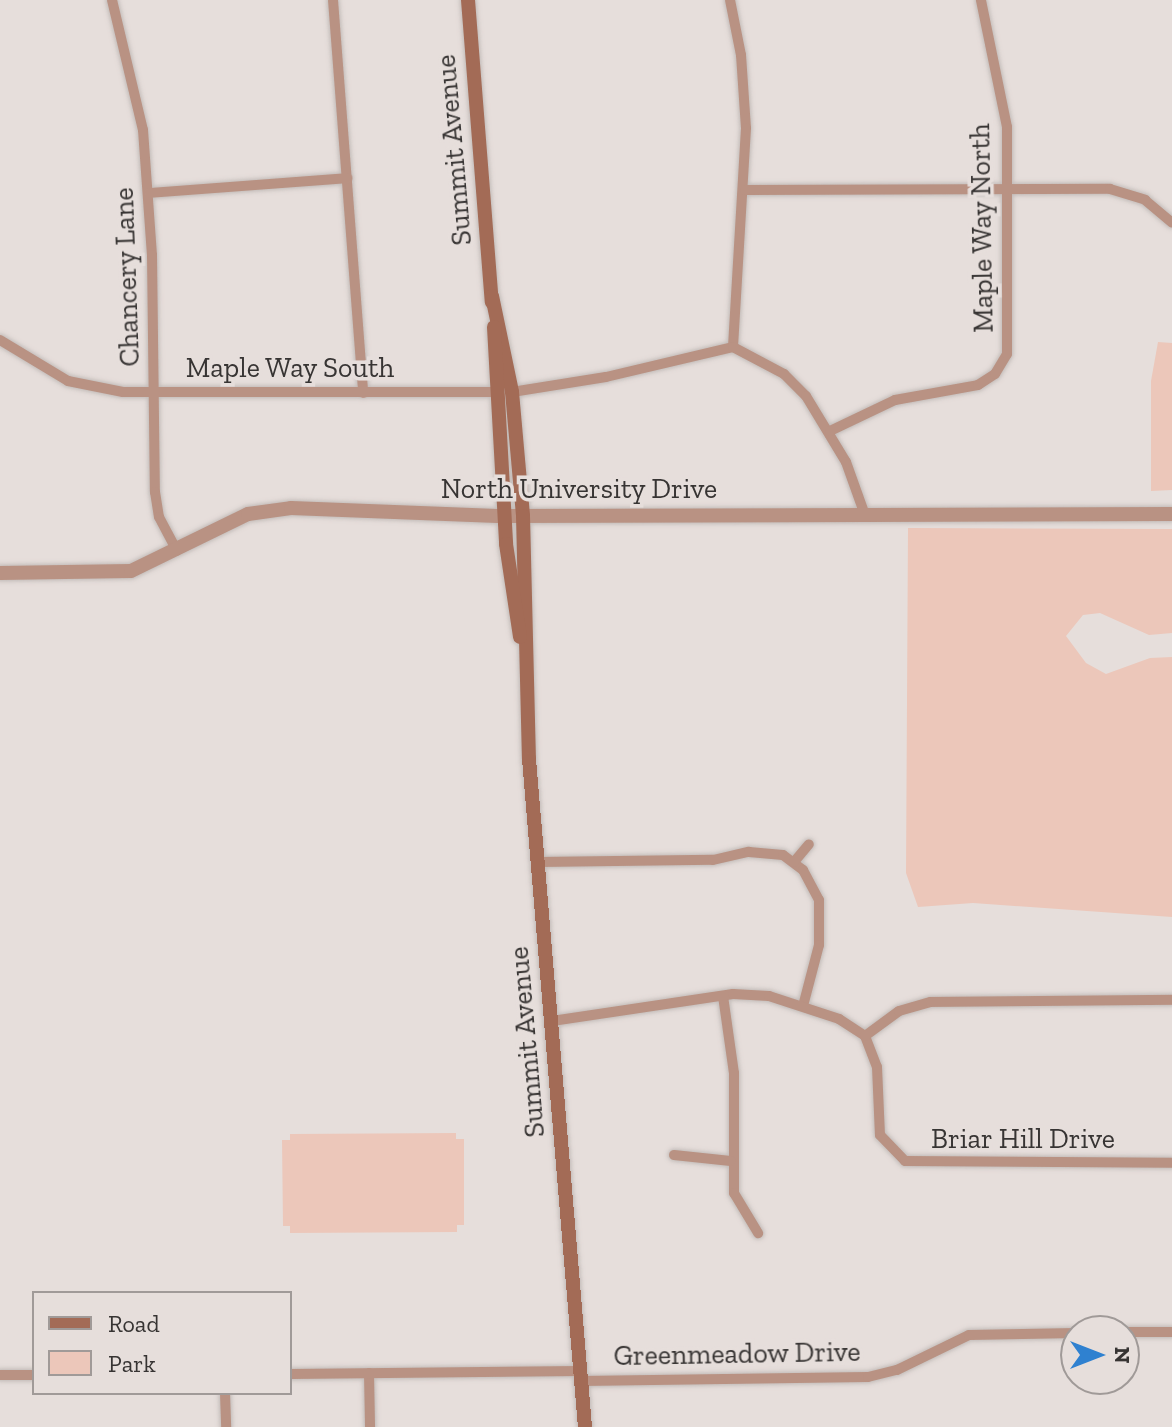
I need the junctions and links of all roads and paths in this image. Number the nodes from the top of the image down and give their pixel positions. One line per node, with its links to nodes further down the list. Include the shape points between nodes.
1 (112, 0): 9 (street, Chancery Lane, via 139,101)
2 (333, 0): 6 (street)
3 (468, 0): 13 (main road, Summit Avenue)
4 (730, 0): 8 (street, via 745,91)
5 (981, 0): 7 (street, Maple Way North, via 1004,102)
6 (347, 178): 9 (street); 15 (street)
7 (1009, 189): 8 (street); 10 (street, via 1110,189 1145,200); 16 (street, Maple Way North, via 1010,335 995,374 973,387 895,400)
8 (745, 190): 12 (street)
9 (149, 193): 14 (street, Chancery Lane)
10 (1172, 223)
11 (0, 340): 14 (street, Maple Way South, via 73,382)
12 (733, 347): 13 (street, Maple Way South, via 606,377); 16 (street, via 784,374)
13 (505, 392): 15 (street, Maple Way South); 19 (main road, Summit Avenue); 20 (main road, Summit Avenue)
14 (155, 393): 15 (street, Maple Way South); 21 (street, Chancery Lane, via 156,506)
15 (363, 393)
16 (830, 431): 18 (street)
17 (1172, 514): 18 (street, North University Drive)
18 (865, 515): 20 (street, North University Drive)
19 (504, 516): 20 (street, North University Drive); 21 (street, North University Drive, via 267,510 238,518); 23 (main road, Summit Avenue)
20 (523, 516): 23 (main road, Summit Avenue)
21 (177, 551): 22 (street, North University Drive, via 119,572)
22 (0, 573)
23 (523, 653): 25 (main road, Summit Avenue)
24 (809, 844): 26 (street)
25 (538, 862): 26 (street, via 713,860 760,852); 30 (main road, Summit Avenue)
26 (794, 862): 29 (street, via 815,890 820,911 815,967)
27 (723, 996): 29 (street, via 758,994); 30 (street); 33 (street, via 734,1073)
28 (1172, 1000): 31 (street, via 931,1002 899,1011)
29 (803, 1006): 31 (street, via 853,1025)
30 (552, 1021): 43 (main road, Summit Avenue)
31 (865, 1036): 34 (street, Briar Hill Drive, via 877,1067 880,1135 905,1161)
32 (674, 1155): 33 (street)
33 (731, 1161): 35 (street, via 734,1193)
34 (1172, 1163)
35 (758, 1233)
36 (1140, 1332): 37 (street)
37 (1172, 1332)
38 (1060, 1333): 43 (street, Greenmeadow Drive, via 969,1335 897,1370 868,1377)
39 (369, 1373): 40 (street, Greenmeadow Drive); 43 (street, Greenmeadow Drive); 46 (street)
40 (292, 1374)
41 (0, 1375): 42 (street)
42 (32, 1375)
43 (581, 1376): 47 (main road, Summit Avenue)
44 (225, 1395): 45 (street)
45 (226, 1427)
46 (370, 1427)
47 (585, 1427)

